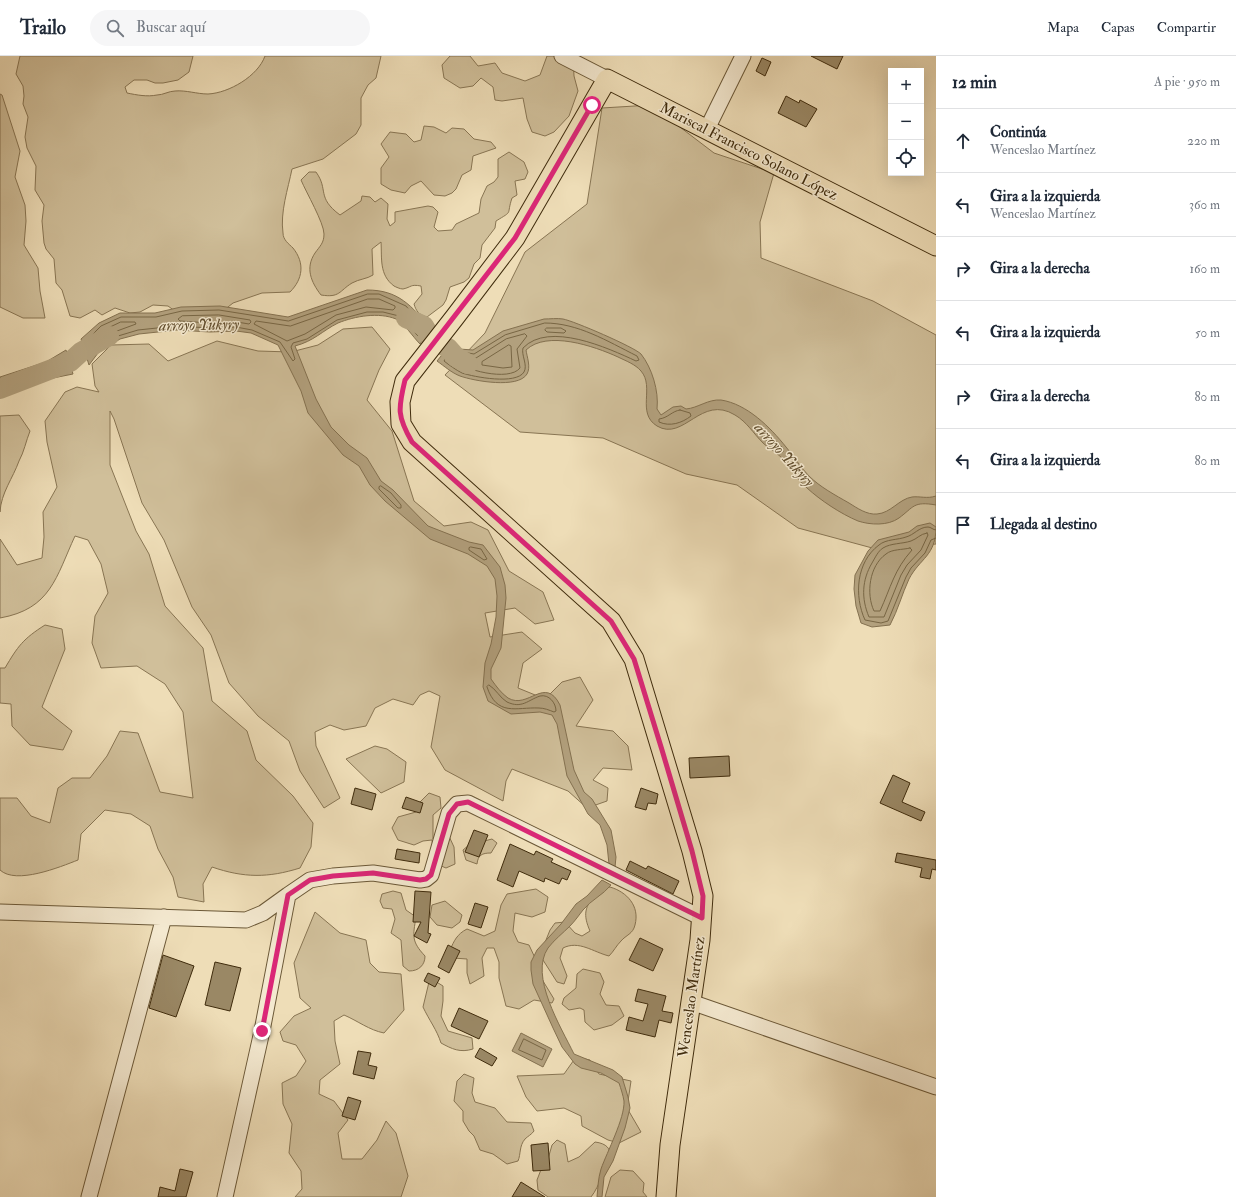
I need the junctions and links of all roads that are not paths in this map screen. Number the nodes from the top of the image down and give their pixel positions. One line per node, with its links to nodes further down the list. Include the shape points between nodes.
1 (562, 56): 3 (street, Mariscal Francisco Solano López)
2 (743, 56): 4 (street)
3 (607, 79): 4 (main road, Mariscal Francisco Solano López); 9 (main road, Wenceslao Martínez, via 515,238 405,380 400,402 401,424 412,442 611,621 634,659 692,851 703,896)
4 (707, 129): 5 (main road, Mariscal Francisco Solano López)
5 (936, 246)
6 (288, 895): 8 (street, via 263,913 246,920); 9 (street, via 310,880 333,876 373,873 426,879 431,875 449,814 457,804 468,802); 13 (street, via 262,1031)
7 (0, 912): 8 (street)
8 (164, 917): 12 (street)
9 (702, 918): 10 (main road, Wenceslao Martínez)
10 (691, 1002): 11 (street); 14 (main road, Wenceslao Martínez, via 670,1145)
11 (936, 1086)
12 (89, 1197)
13 (225, 1197)
14 (666, 1197)

